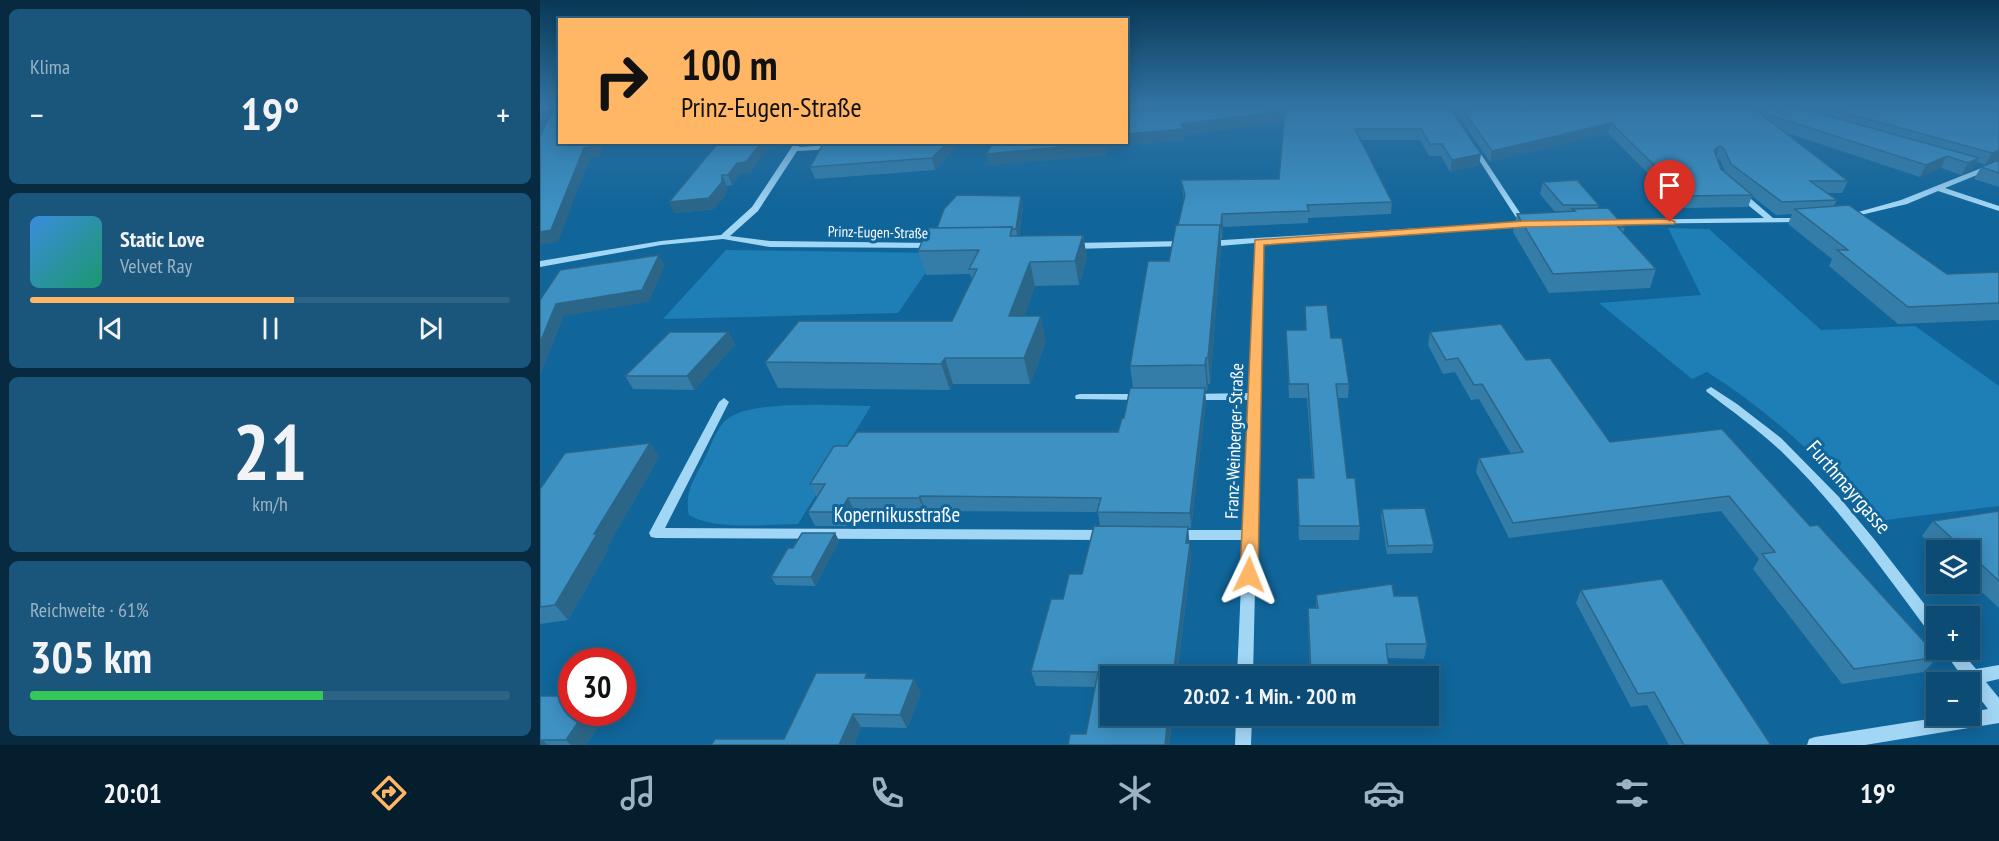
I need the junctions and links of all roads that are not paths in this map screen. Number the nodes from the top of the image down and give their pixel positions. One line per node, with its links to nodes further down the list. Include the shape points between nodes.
1 (1470, 141): 15 (street)
2 (797, 146): 3 (street); 16 (street, via 755,209)
3 (842, 146)
4 (1999, 163): 6 (street)
5 (1974, 165): 6 (street)
6 (1986, 169): 8 (street)
7 (1730, 186): 12 (street)
8 (1938, 188): 9 (street); 10 (street, via 1876,211)
9 (1999, 209)
10 (1842, 218)
11 (1816, 219): 12 (street)
12 (1772, 221): 13 (street)
13 (1601, 222)
14 (1534, 223): 15 (street)
15 (1524, 224): 17 (street)
16 (723, 237): 20 (street, Prinz-Eugen-Straße, via 770,244); 22 (street, Prinz-Eugen-Straße, via 661,243)
17 (1259, 242): 19 (street); 24 (street, Franz-Weinberger-Straße)
18 (1189, 244): 21 (street)
19 (1201, 244)
20 (939, 246)
21 (1063, 246)
22 (540, 264)
23 (1712, 390): 32 (street, Furthmayrgasse, via 1797,459 1848,516)
24 (1254, 396): 27 (street); 31 (street, Franz-Weinberger-Straße)
25 (1080, 397): 26 (street)
26 (1150, 397)
27 (1185, 397)
28 (724, 402): 29 (street, Kopernikusstraße, via 656,533)
29 (1123, 535)
30 (1158, 535): 31 (street)
31 (1250, 535): 33 (street, Franz-Weinberger-Straße)
32 (1926, 617)
33 (1245, 666)
34 (1999, 672): 35 (street)
35 (1980, 676)
36 (1980, 688): 37 (street)
37 (1999, 713): 40 (street)
38 (1244, 726): 39 (street)
39 (1244, 745)
40 (1815, 745)

